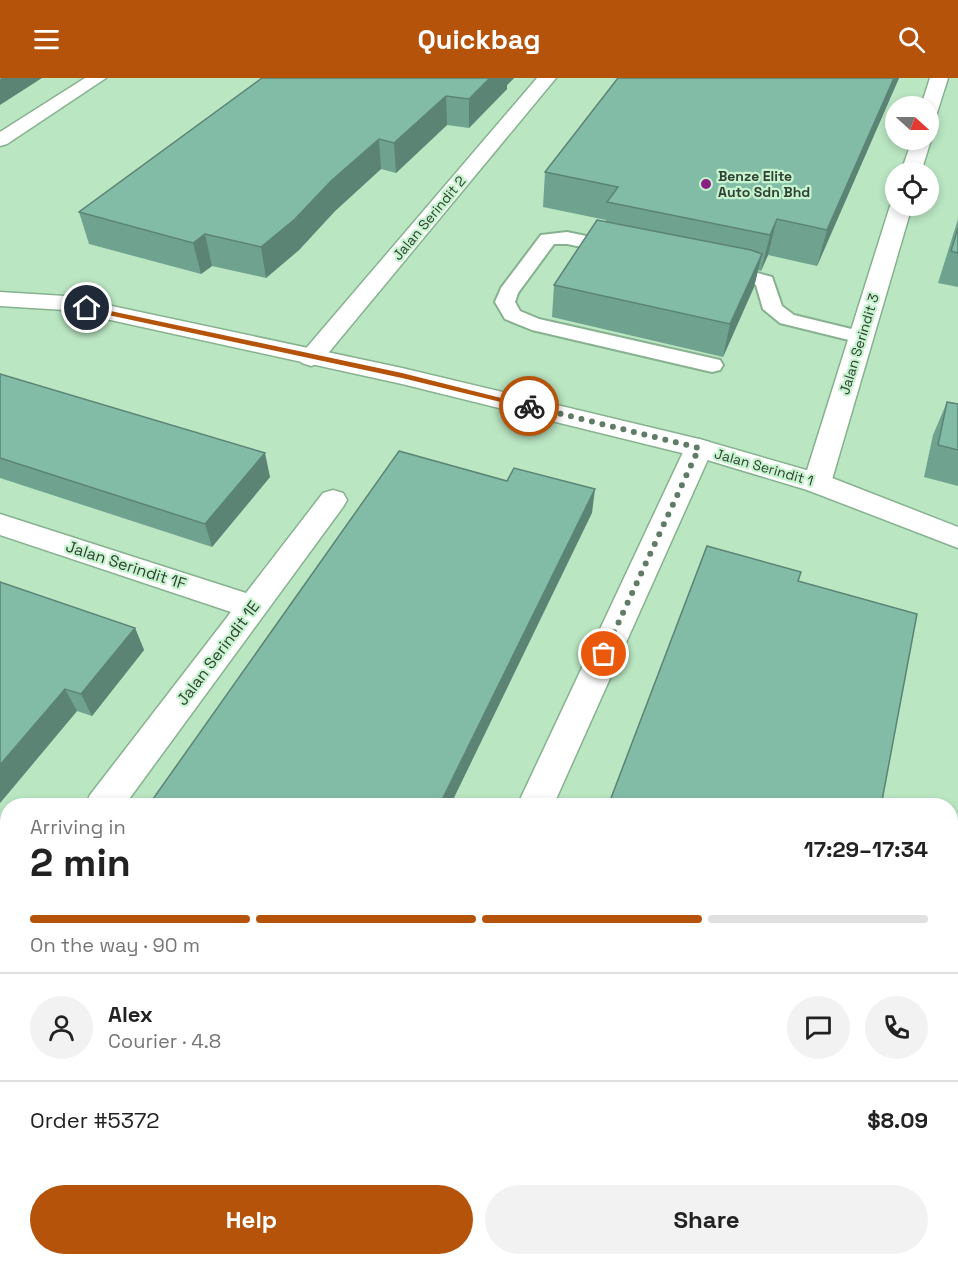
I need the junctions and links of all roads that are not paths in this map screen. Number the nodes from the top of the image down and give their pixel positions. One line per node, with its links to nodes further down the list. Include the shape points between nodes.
1 (97, 78): 5 (street)
2 (547, 78): 11 (street, Jalan Serindit 2)
3 (939, 78): 4 (street)
4 (933, 96)
5 (0, 140)
6 (898, 216): 10 (street, Jalan Serindit 3)
7 (642, 253): 12 (lane, via 548,238 508,292 505,302 512,315 532,324)
8 (705, 266): 10 (lane, via 765,280 773,309 787,319)
9 (0, 299): 11 (street, Jalan Serindit 1, via 65,303)
10 (861, 338): 14 (street, Jalan Serindit 3)
11 (311, 358): 13 (street, Jalan Serindit 1, via 402,376)
12 (712, 365)
13 (699, 448): 14 (street, Jalan Serindit 1); 20 (street)
14 (817, 483): 17 (street, Jalan Serindit 1)
15 (333, 500): 18 (street, Jalan Serindit 1E)
16 (0, 524): 18 (street, Jalan Serindit 1F)
17 (958, 538)
18 (252, 607): 19 (street, Jalan Serindit 1E)
19 (109, 798)
20 (539, 798)

